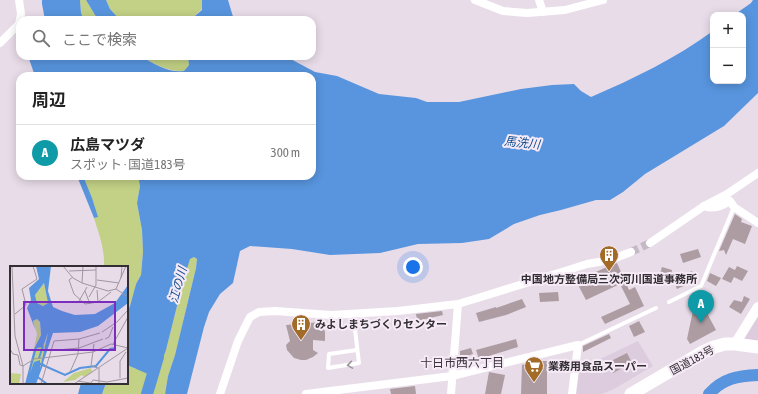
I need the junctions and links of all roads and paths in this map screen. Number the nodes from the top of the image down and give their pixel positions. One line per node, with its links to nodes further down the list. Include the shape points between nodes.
1 (19, 0): 6 (street)
2 (475, 0): 5 (street, via 503,11)
3 (539, 0): 5 (street)
4 (603, 0): 5 (street, via 565,10)
5 (544, 12)
6 (21, 16)
7 (16, 27): 8 (street)
8 (0, 43)
9 (758, 173): 10 (street)
10 (704, 206): 11 (street, via 716,208 730,202); 13 (street)
11 (734, 208): 12 (street); 15 (lane, via 701,286)
12 (758, 223)
13 (650, 243)
14 (631, 252): 16 (street)
15 (669, 302)
16 (458, 304): 19 (street); 24 (street)
17 (758, 307): 20 (street)
18 (656, 308): 21 (lane)
19 (352, 313): 23 (lane); 25 (street, via 331,315 274,311 254,314 238,341)
20 (735, 344): 22 (highway, 国道183号); 29 (highway, 国道183号, via 725,344 701,353)
21 (578, 345): 24 (street); 28 (street)
22 (758, 348)
23 (357, 350): 23 (lane, one-way to 23, via 359,363 328,368 329,354)
24 (452, 376): 26 (street); 27 (street)
25 (220, 394)
26 (306, 394)
27 (451, 394)
28 (572, 394)
29 (631, 394)

